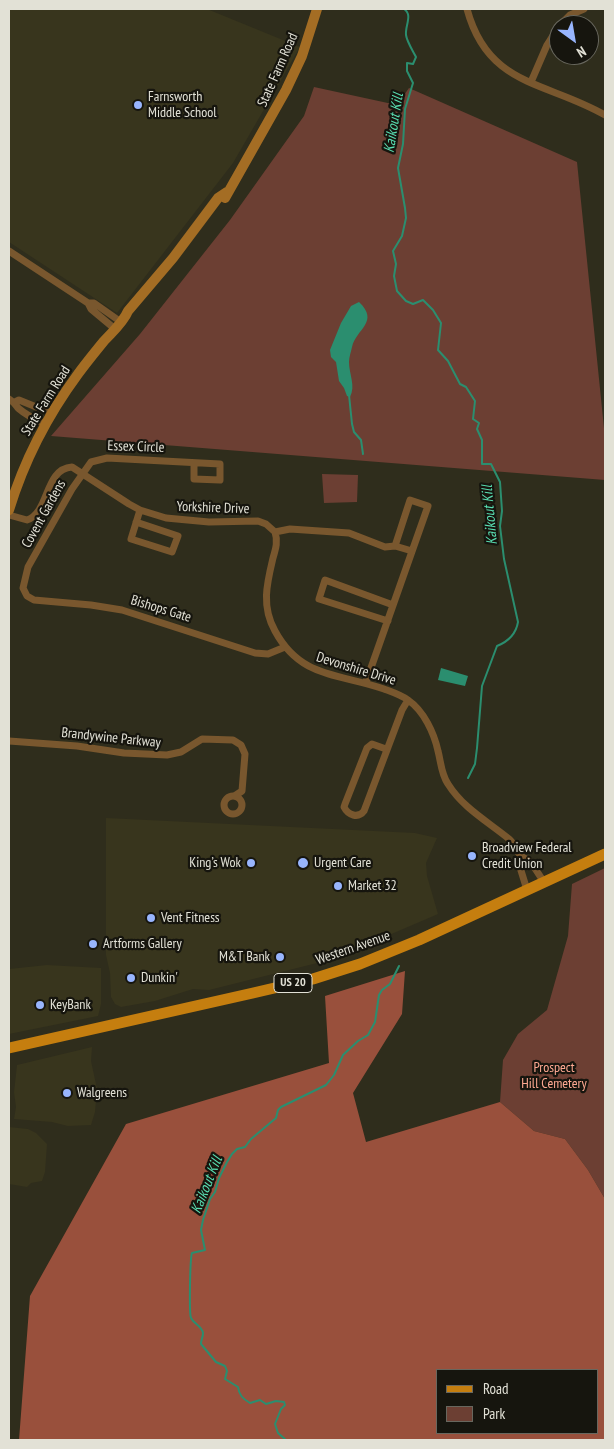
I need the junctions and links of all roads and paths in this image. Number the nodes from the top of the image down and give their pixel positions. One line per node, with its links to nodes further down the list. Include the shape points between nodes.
1 (317, 9): 9 (main road, State Farm Road, via 302,56 286,90 224,202 133,314)
2 (467, 9): 6 (street, via 475,33 489,54 502,67)
3 (584, 9): 4 (street)
4 (572, 15)
5 (549, 42): 6 (street)
6 (531, 82): 7 (street)
7 (605, 115)
8 (9, 251): 9 (street, via 88,303 91,309)
9 (120, 323): 11 (main road, State Farm Road, via 78,374)
10 (12, 401): 11 (street, via 28,403); 12 (street)
11 (51, 414): 12 (main road, State Farm Road)
12 (45, 424): 15 (main road, State Farm Road, via 29,455)
13 (194, 463): 14 (street, Essex Circle, via 101,458 90,462)
14 (82, 473): 16 (street, Yorkshire Drive); 17 (street, Yorkshire Drive, via 72,467 59,472 38,513 31,519 22,520); 22 (street, Covent Gardens, via 28,567 23,588)
15 (9, 509)
16 (140, 510): 18 (street); 19 (street, Yorkshire Drive, via 184,521 258,522)
17 (9, 515)
18 (136, 522): 18 (street, via 131,540 172,552 178,536)
19 (275, 532): 20 (street, via 293,529 350,533 385,547); 25 (street, Devonshire Drive, via 277,544 266,600 271,624)
20 (395, 546): 21 (street); 21 (street, via 410,500 428,506)
21 (412, 552): 23 (street)
22 (27, 596): 25 (street, Bishops Gate, via 34,600 122,610 255,653 268,654)
23 (393, 605): 24 (street); 24 (street, via 326,580 319,599)
24 (388, 621): 26 (street)
25 (285, 647): 26 (street, Devonshire Drive, via 309,668)
26 (366, 682): 27 (street, Devonshire Drive)
27 (408, 700): 29 (street); 32 (street, Devonshire Drive, via 433,733 442,772 454,792 465,805 511,841)
28 (9, 741): 30 (street, Brandywine Parkway, via 167,756 181,752 202,739 233,740 241,745 245,754 242,791)
29 (386, 749): 29 (street, via 372,744 367,748 345,804 344,808 349,813 355,816 364,811)
30 (236, 796)
31 (605, 854): 33 (main road, Western Avenue / US 20)
32 (521, 857): 33 (street, Devonshire Drive, via 528,859); 34 (street, Devonshire Drive, via 519,864)
33 (544, 882): 34 (main road, Western Avenue / US 20)
34 (527, 890): 35 (main road, Western Avenue / US 20, via 396,950 330,973)
35 (9, 1048)

